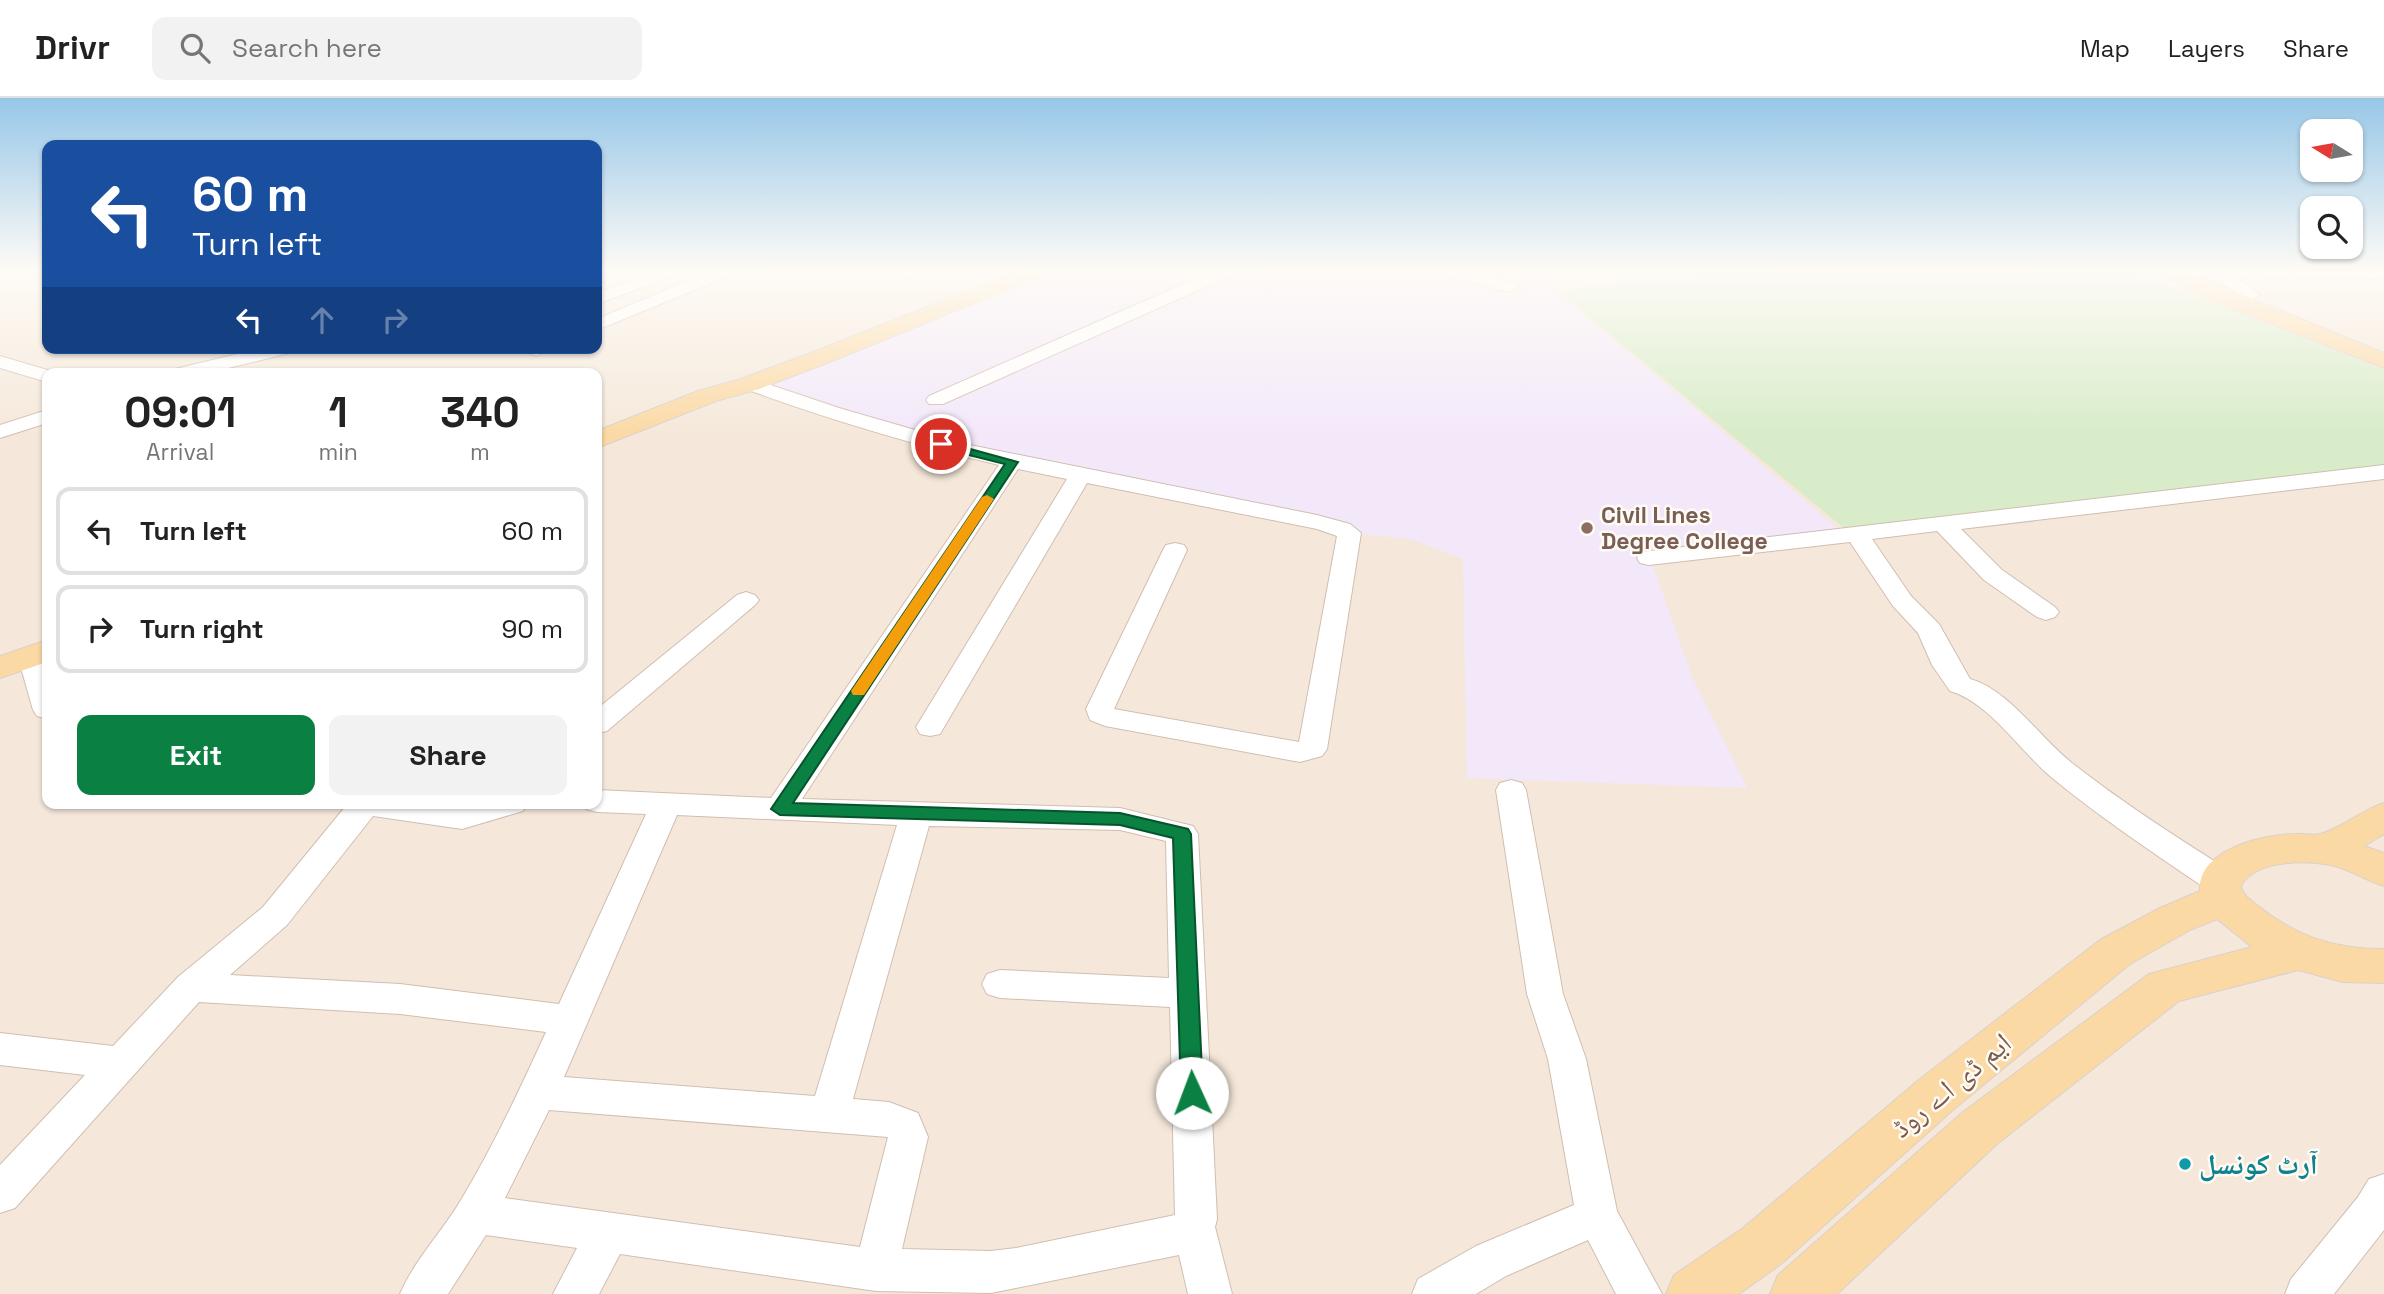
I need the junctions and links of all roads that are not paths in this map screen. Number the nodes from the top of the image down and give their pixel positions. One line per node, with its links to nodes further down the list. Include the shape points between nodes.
1 (881, 325): 6 (main road)
2 (1105, 325): 14 (street)
3 (2302, 325): 8 (main road)
4 (2314, 325): 5 (main road)
5 (2384, 350)
6 (813, 352): 12 (main road); 13 (main road, via 740,374)
7 (256, 354): 10 (street)
8 (2384, 361)
9 (0, 362): 11 (street)
10 (201, 368)
11 (42, 375)
12 (750, 384): 13 (main road); 18 (street)
13 (706, 396): 17 (main road)
14 (936, 400)
15 (42, 418): 16 (street)
16 (0, 432)
17 (602, 438)
18 (1012, 462): 20 (street); 37 (street)
19 (2384, 472): 21 (street)
20 (1080, 475): 23 (street, via 1220,501 1349,533 1312,749 1300,752 1100,714); 30 (street)
21 (1943, 524): 22 (street); 26 (street, via 1993,575)
22 (1857, 535): 24 (street); 42 (street, via 1902,601 1930,630 1961,685 1996,707 2060,769)
23 (1175, 550)
24 (1649, 558)
25 (746, 600): 29 (street)
26 (2046, 612)
27 (16, 661): 28 (street)
28 (42, 702)
29 (602, 720)
30 (930, 727)
31 (1511, 790): 56 (street, via 1545,994 1567,1059)
32 (602, 801): 33 (street)
33 (666, 804): 37 (street); 48 (street)
34 (357, 809): 46 (street, via 275,916)
35 (397, 809): 36 (street, via 462,818)
36 (489, 809)
37 (780, 809): 38 (street)
38 (916, 815): 47 (street, via 1120,819 1182,834); 52 (street)
39 (2384, 817): 40 (main road)
40 (2326, 849): 41 (main road, ایم ڈی اے روڈ); 42 (main road, ایم ڈی اے روڈ, via 2288,848 2257,855 2228,871)
41 (2379, 862)
42 (2222, 890): 43 (main road, via 2250,923); 65 (main road, ایم ڈی اے روڈ, via 2115,952 1937,1094 1762,1246)
43 (2297, 953): 44 (main road, via 2362,968); 66 (main road, via 2165,987 1980,1128)
44 (2384, 966)
45 (1000, 984): 47 (street)
46 (191, 987): 48 (street, via 400,999); 50 (street)
47 (1189, 993): 57 (street)
48 (570, 1020): 51 (street)
49 (0, 1049): 50 (street)
50 (121, 1063): 53 (street)
51 (538, 1091): 52 (street); 55 (street)
52 (829, 1115): 59 (street, via 889,1119 904,1125 908,1137)
53 (0, 1194)
54 (2380, 1208): 67 (street)
55 (476, 1214): 58 (street); 60 (street)
56 (1597, 1216): 63 (street, via 1491,1261); 64 (street)
57 (1194, 1227): 59 (street, via 1188,1233 1016,1269); 62 (street)
58 (609, 1233): 59 (street); 61 (street)
59 (876, 1270)
60 (422, 1294)
61 (575, 1294)
62 (1210, 1294)
63 (1434, 1294)
64 (1640, 1294)
65 (1693, 1294)
66 (1797, 1294)
67 (2306, 1294)

